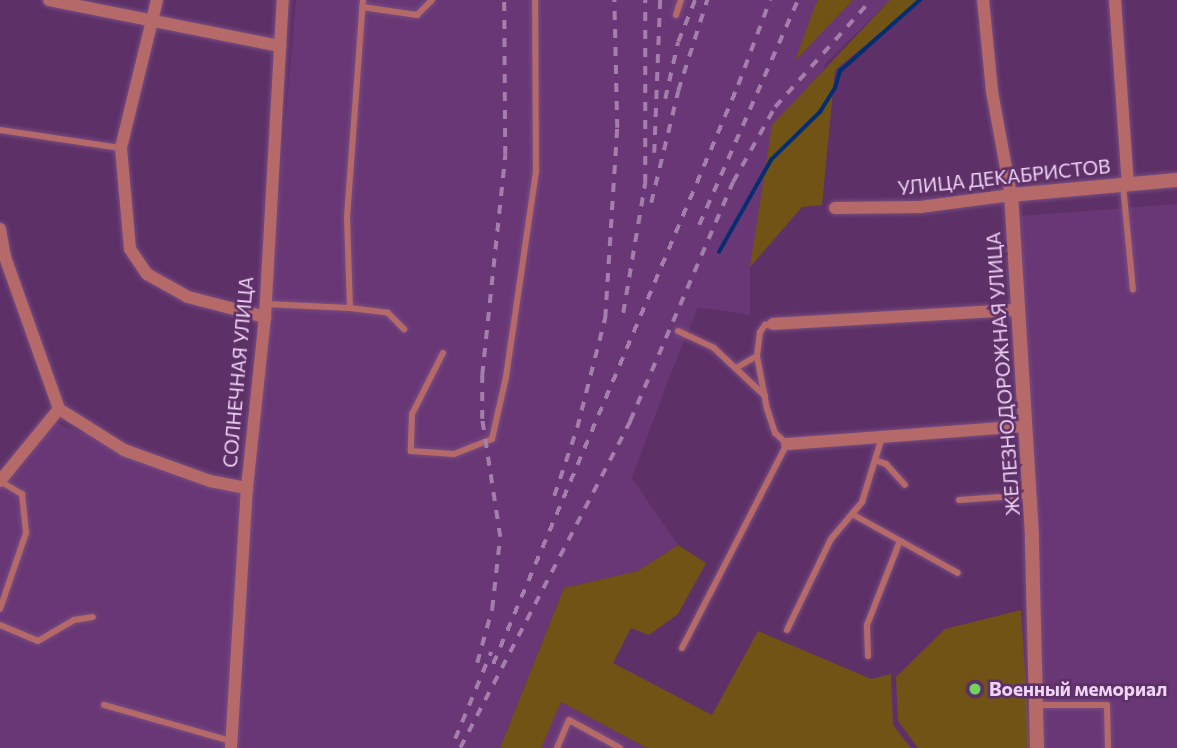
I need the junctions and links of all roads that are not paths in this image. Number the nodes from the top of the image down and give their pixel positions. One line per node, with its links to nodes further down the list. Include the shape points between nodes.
1 (49, 0): 11 (street)
2 (157, 0): 11 (street)
3 (283, 0): 12 (street, СОЛНЕЧНАЯ УЛИЦА)
4 (432, 0): 9 (lane, via 418,15)
5 (535, 0): 27 (lane, via 536,172 506,377 492,439 454,454 411,451 412,414)
6 (681, 0): 10 (lane)
7 (983, 0): 17 (street, ЖЕЛЕЗНОДОРОЖНАЯ УЛИЦА, via 992,91)
8 (1115, 0): 16 (street)
9 (362, 4): 21 (lane, via 347,217)
10 (676, 15)
11 (152, 21): 12 (street); 14 (street)
12 (280, 46): 23 (street, СОЛНЕЧНАЯ УЛИЦА)
13 (0, 130): 14 (lane)
14 (121, 148): 23 (street, via 130,249 147,274 188,296)
15 (1177, 180): 16 (street, УЛИЦА ДЕКАБРИСТОВ)
16 (1126, 185): 17 (street, УЛИЦА ДЕКАБРИСТОВ); 20 (lane)
17 (1012, 195): 18 (street, УЛИЦА ДЕКАБРИСТОВ, via 920,207); 22 (street, ЖЕЛЕЗНОДОРОЖНАЯ УЛИЦА)
18 (835, 208)
19 (0, 229): 31 (street, via 5,257)
20 (1133, 290)
21 (349, 308): 23 (lane); 25 (lane, via 388,313)
22 (1017, 310): 24 (street); 32 (street, ЖЕЛЕЗНОДОРОЖНАЯ УЛИЦА)
23 (265, 311): 38 (street, СОЛНЕЧНАЯ УЛИЦА)
24 (773, 324): 28 (lane, via 760,332)
25 (404, 329)
26 (678, 331): 29 (lane, via 714,348)
27 (443, 353)
28 (757, 356): 29 (lane); 30 (lane)
29 (736, 368): 30 (lane)
30 (765, 396): 34 (lane, via 775,433)
31 (60, 409): 36 (street); 38 (street, via 124,450 211,481)
32 (1025, 426): 33 (street); 39 (street, ЖЕЛЕЗНОДОРОЖНАЯ УЛИЦА)
33 (883, 435): 34 (street); 35 (lane)
34 (786, 444): 48 (lane)
35 (875, 460): 37 (lane, via 886,464); 41 (lane, via 862,502)
36 (0, 481): 44 (lane, via 22,494 26,533)
37 (905, 485)
38 (247, 488): 52 (street, СОЛНЕЧНАЯ УЛИЦА)
39 (1029, 495): 40 (lane); 51 (street, ЖЕЛЕЗНОДОРОЖНАЯ УЛИЦА)
40 (960, 500)
41 (852, 514): 42 (lane); 47 (lane, via 831,539)
42 (900, 541): 43 (lane); 49 (lane, via 867,625)
43 (958, 573)
44 (0, 609)
45 (93, 617): 46 (lane, via 74,620 38,641)
46 (0, 625)
47 (787, 629)
48 (682, 648)
49 (867, 656)
50 (104, 705): 52 (lane)
51 (1035, 705): 55 (street, ЖЕЛЕЗНОДОРОЖНАЯ УЛИЦА); 56 (lane, via 1107,705)
52 (231, 745)
53 (557, 748): 54 (lane, via 569,720)
54 (620, 748)
55 (1037, 748)
56 (1108, 748)

